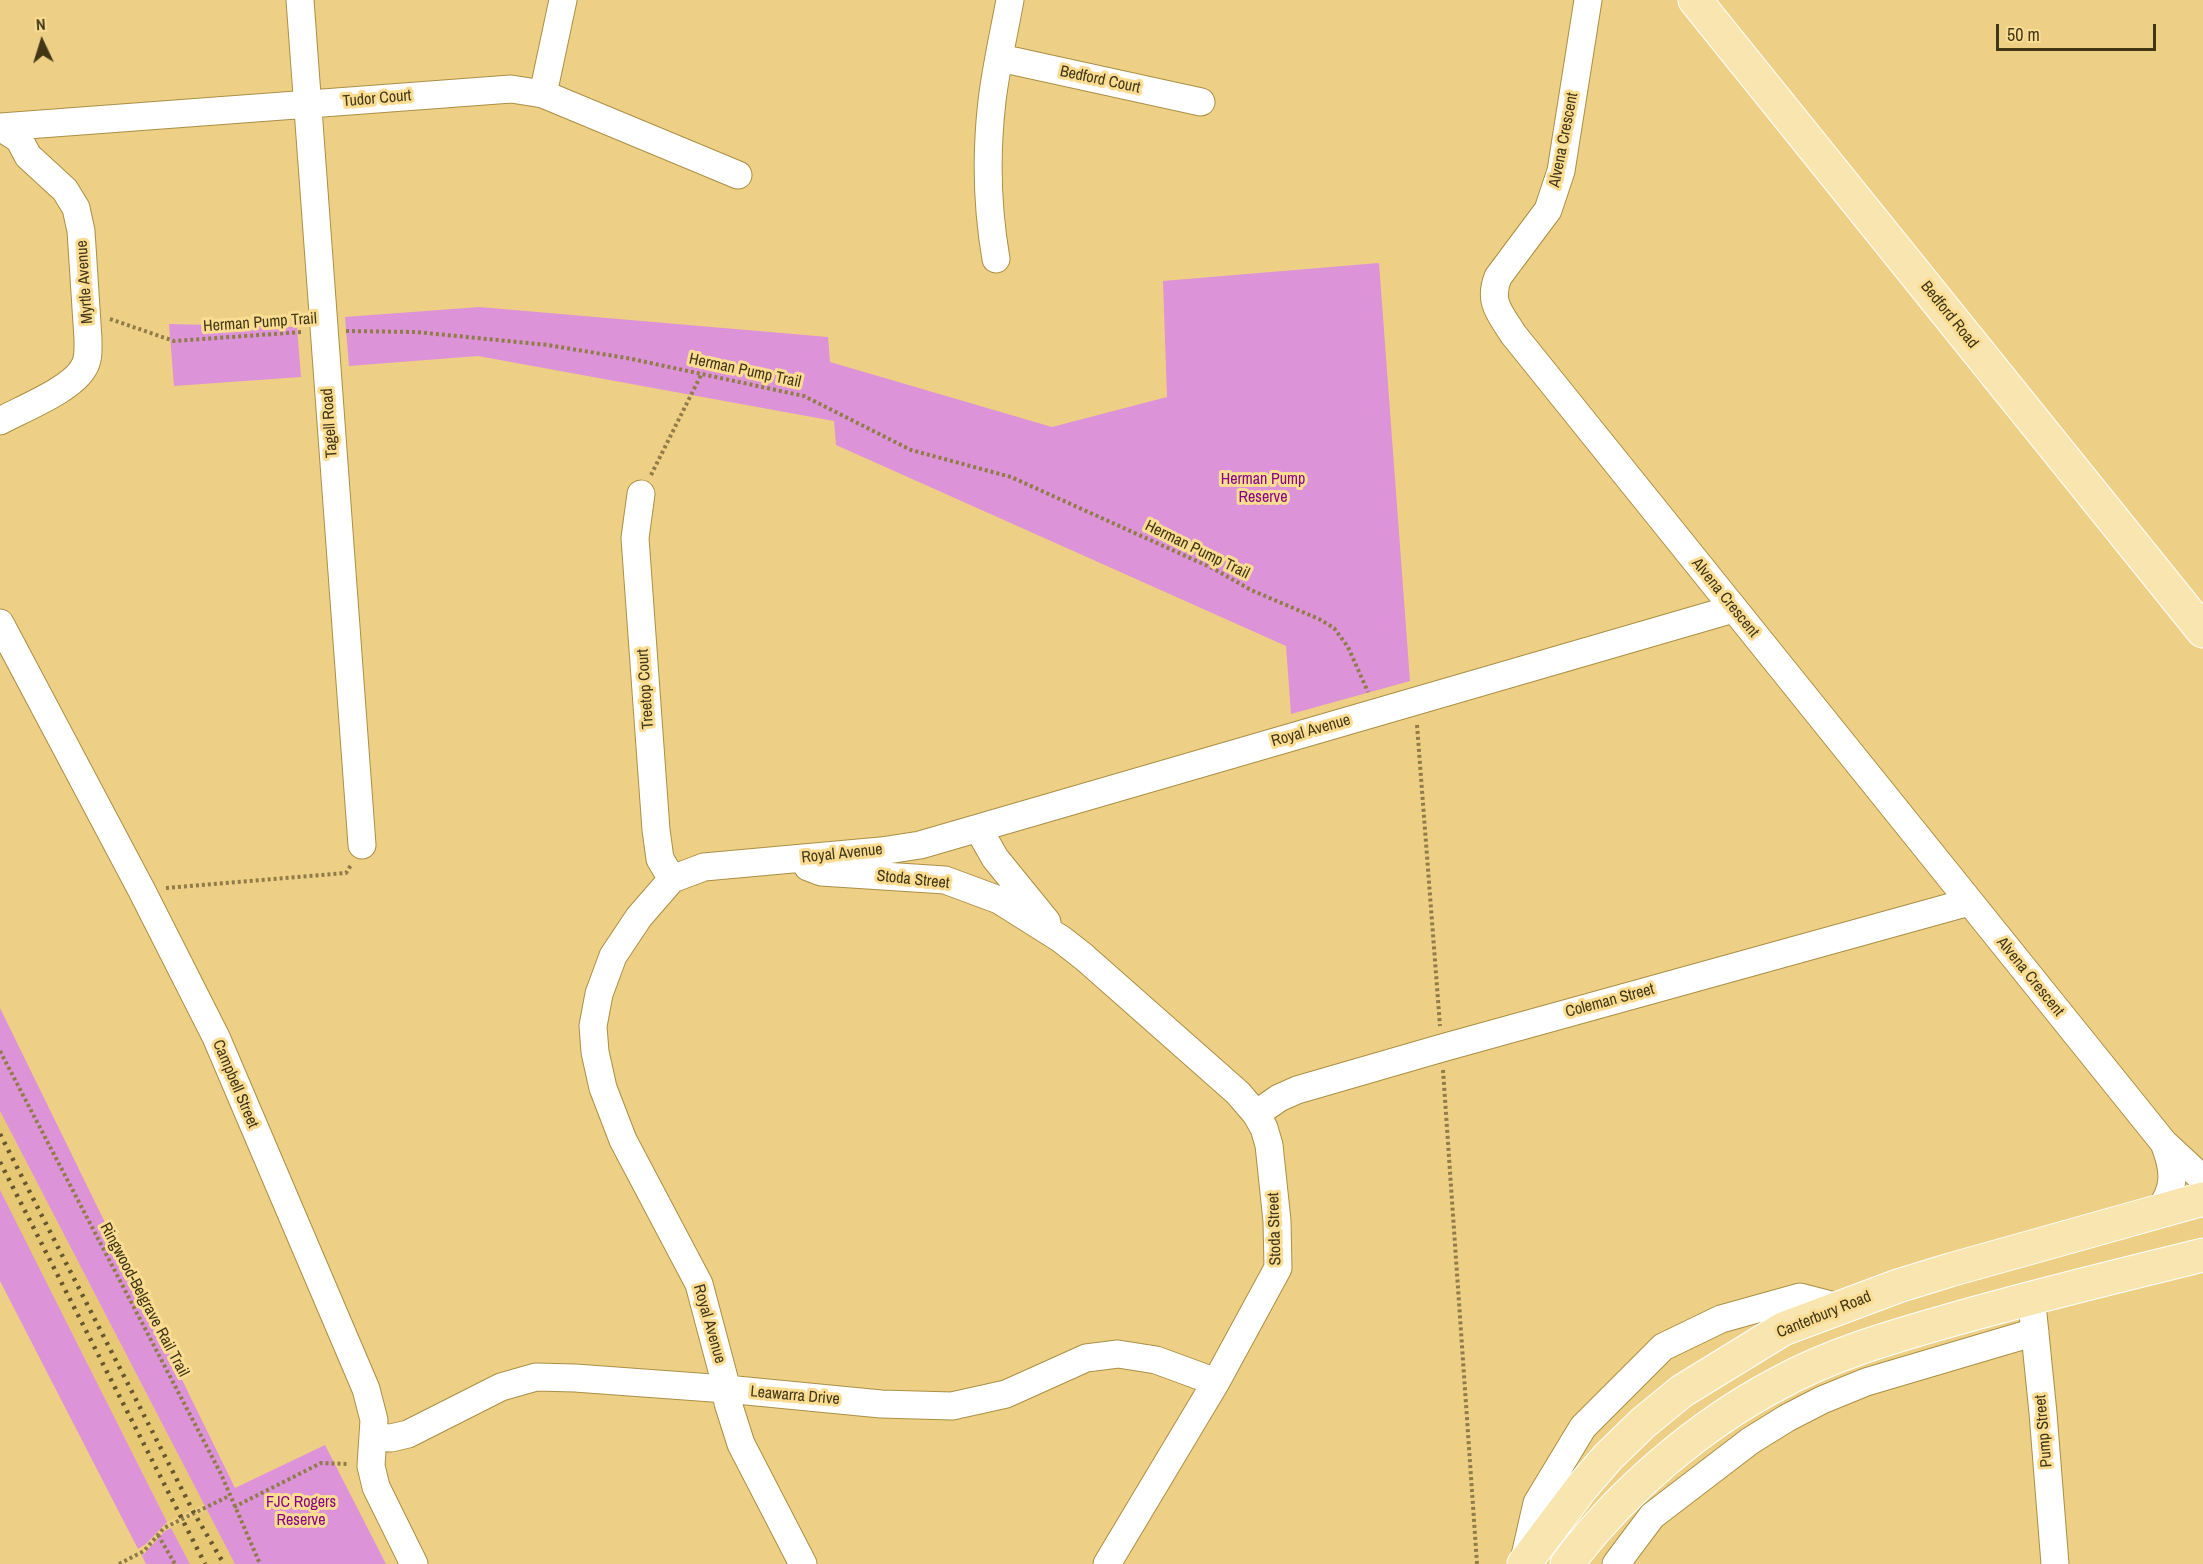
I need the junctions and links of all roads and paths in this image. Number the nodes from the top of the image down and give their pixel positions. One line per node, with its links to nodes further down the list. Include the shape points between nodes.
1 (300, 0): 9 (street, Tagell Road)
2 (563, 0): 7 (street)
3 (1010, 0): 6 (street)
4 (1588, 0): 18 (street, Alvena Crescent, via 1561,171 1548,210 1498,277 1493,299 1513,333)
5 (1695, 0): 20 (main road, Bedford Road)
6 (1000, 58): 8 (street, Bedford Court); 12 (street, via 988,144)
7 (543, 94): 9 (street, Tudor Court, via 511,89); 11 (street, Tudor Court)
8 (1201, 102)
9 (308, 105): 10 (street, Tudor Court); 14 (street, Tagell Road)
10 (0, 127): 13 (street, Myrtle Avenue, via 19,139 28,156 65,190 76,208)
11 (738, 175)
12 (996, 259)
13 (87, 310): 14 (path, Herman Pump Trail, via 174,341); 16 (street, Myrtle Avenue, via 88,356 79,375 68,385)
14 (323, 330): 15 (path, Herman Pump Trail, via 416,332 548,345); 24 (street, Tagell Road)
15 (702, 374): 17 (path); 21 (path, Herman Pump Trail, via 804,396 911,450 1011,477 1319,619 1334,628 1348,647)
16 (0, 421)
17 (641, 494): 26 (street, Treetop Court, via 635,538 656,830 660,859)
18 (1734, 609): 21 (street, Royal Avenue); 28 (street, Alvena Crescent)
19 (0, 623): 27 (street, Campbell Street)
20 (2203, 631)
21 (1377, 712): 23 (street, Royal Avenue)
22 (1417, 723): 30 (path)
23 (978, 828): 25 (street, Royal Avenue, via 920,845); 29 (street, Stoda Street, via 995,858)
24 (362, 845): 27 (path, via 346,873)
25 (789, 859): 26 (street, Royal Avenue, via 704,867); 29 (street, Stoda Street, via 821,872 945,880 999,900)
26 (672, 879): 43 (street, Royal Avenue, via 639,917 613,956 599,994 593,1026 595,1052 603,1088 623,1140 699,1284)
27 (141, 889): 44 (street, Campbell Street, via 216,1037 361,1378 374,1420)
28 (1969, 902): 33 (street, Coleman Street, via 1297,1090); 34 (street, Alvena Crescent)
29 (1061, 939): 33 (street, Stoda Street)
30 (1440, 1027)
31 (0, 1051): 46 (path, Ringwood-Belgrave Rail Trail)
32 (1443, 1066): 55 (path)
33 (1256, 1114): 42 (street, Stoda Street, via 1264,1128 1272,1161 1278,1268)
34 (2164, 1143): 35 (street, Alvena Crescent); 37 (street, Alvena Crescent, via 2173,1177)
35 (2203, 1179)
36 (2203, 1199): 37 (main road, Canterbury Road)
37 (2158, 1211): 40 (main road, Canterbury Road, via 1950,1270)
38 (2203, 1255): 39 (main road)
39 (2031, 1298): 41 (street, Pump Street); 57 (main road, via 1856,1350 1754,1397 1693,1438 1633,1491 1608,1514)
40 (1839, 1307): 56 (main road, Canterbury Road, via 1783,1329 1682,1391 1608,1457); 56 (street, via 1800,1297 1721,1319 1663,1347 1583,1427 1538,1503)
41 (2035, 1332): 58 (street, via 1866,1382 1788,1418 1750,1441 1652,1516); 59 (street, Pump Street)
42 (1216, 1382): 43 (street, Leawarra Drive, via 1156,1360 1118,1354 1086,1358 1006,1394 952,1406 881,1404); 54 (street, Stoda Street)
43 (726, 1389): 44 (street, Leawarra Drive, via 536,1377 501,1387 408,1434); 53 (street, Royal Avenue, via 741,1444)
44 (374, 1437): 45 (street, Campbell Street)
45 (371, 1466): 47 (path, via 321,1463); 52 (street, Campbell Street, via 375,1487)
46 (229, 1496): 47 (path, Ringwood-Belgrave Rail Trail); 48 (path, via 181,1518)
47 (234, 1507): 51 (path, Ringwood-Belgrave Rail Trail)
48 (158, 1535): 49 (path, via 144,1551); 50 (path)
49 (118, 1564)
50 (175, 1564)
51 (260, 1564)
52 (414, 1564)
53 (803, 1564)
54 (1107, 1564)
55 (1477, 1564)
56 (1524, 1564)
57 (1567, 1564)
58 (1616, 1564)
59 (2055, 1564)

